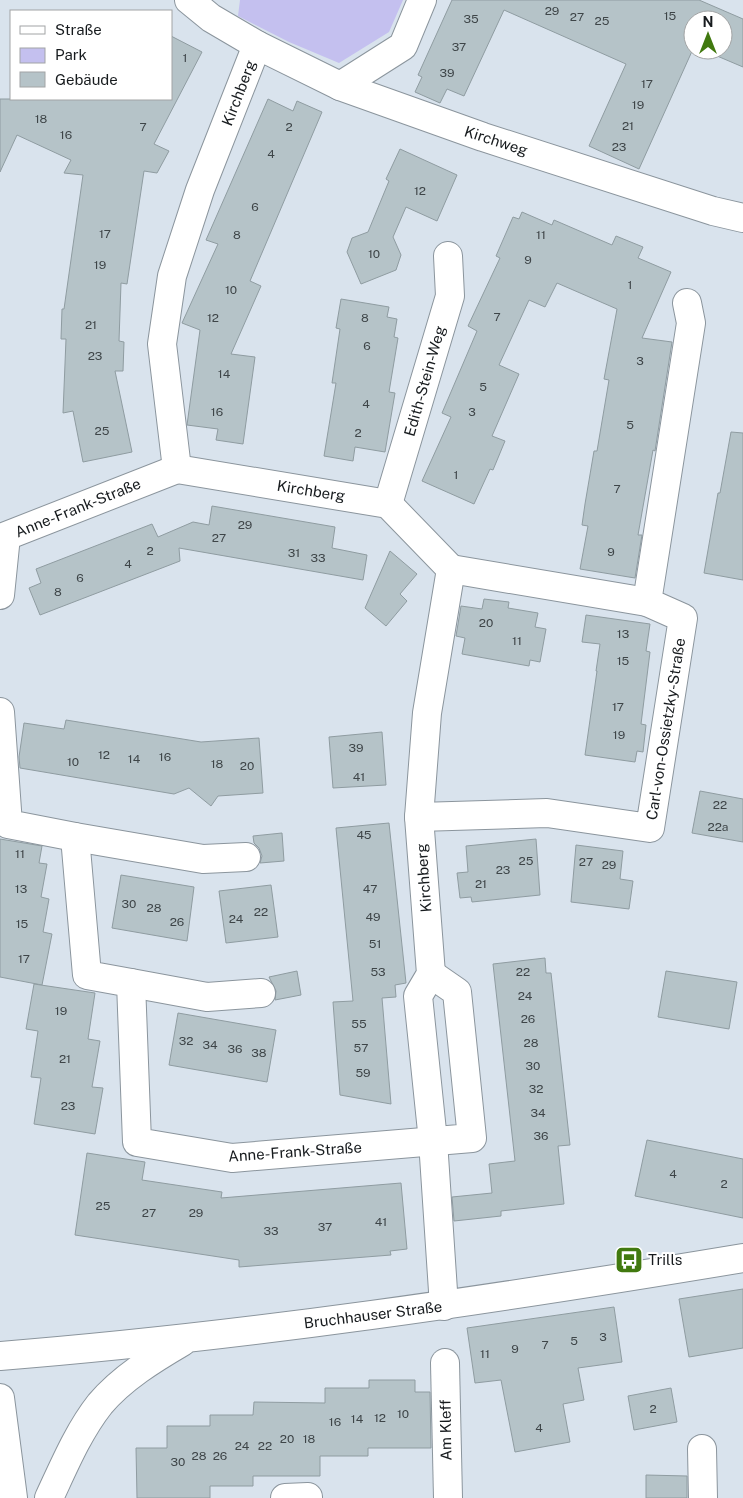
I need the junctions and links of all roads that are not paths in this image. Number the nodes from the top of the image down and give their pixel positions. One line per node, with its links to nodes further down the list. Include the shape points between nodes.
1 (189, 0): 3 (street, Kirchweg, via 211,18)
2 (422, 0): 4 (street, via 403,46)
3 (257, 45): 4 (street, Kirchweg); 8 (street, Kirchberg, via 200,190 172,276 162,344)
4 (340, 86): 5 (street, Kirchweg, via 483,137)
5 (743, 218)
6 (448, 256): 9 (street, Edith-Stein-Weg, via 450,296)
7 (687, 303): 13 (street, via 691,323)
8 (177, 469): 9 (street, Kirchberg); 10 (street, Anne-Frank-Straße)
9 (388, 504): 11 (street)
10 (3, 535): 12 (street, Anne-Frank-Straße)
11 (451, 569): 13 (street, Carl-von-Ossietzky-Straße); 15 (street, Kirchberg, via 427,713)
12 (0, 595)
13 (647, 602): 15 (street, Carl-von-Ossietzky-Straße, via 683,618 650,828 547,813)
14 (0, 712): 16 (street, via 8,824)
15 (419, 817): 18 (street, Kirchberg)
16 (75, 837): 17 (street, via 203,859); 19 (street, via 87,975)
17 (246, 857)
18 (431, 974): 21 (street, via 418,996); 21 (street, via 457,992 472,1138)
19 (131, 983): 20 (street, via 207,997); 21 (street, Anne-Frank-Straße, via 137,1142 232,1158)
20 (261, 993)
21 (433, 1142): 23 (street)
22 (743, 1258): 23 (street, Bruchhauser Straße)
23 (444, 1306): 24 (street, Bruchhauser Straße)
24 (188, 1339): 25 (street, Bruchhauser Straße); 30 (street, via 126,1379 101,1404 81,1431)
25 (0, 1356)
26 (445, 1362): 31 (street, Am Kleff)
27 (0, 1398): 29 (street)
28 (702, 1449): 32 (street)
29 (12, 1498)
30 (49, 1498)
31 (448, 1498)
32 (703, 1498)

